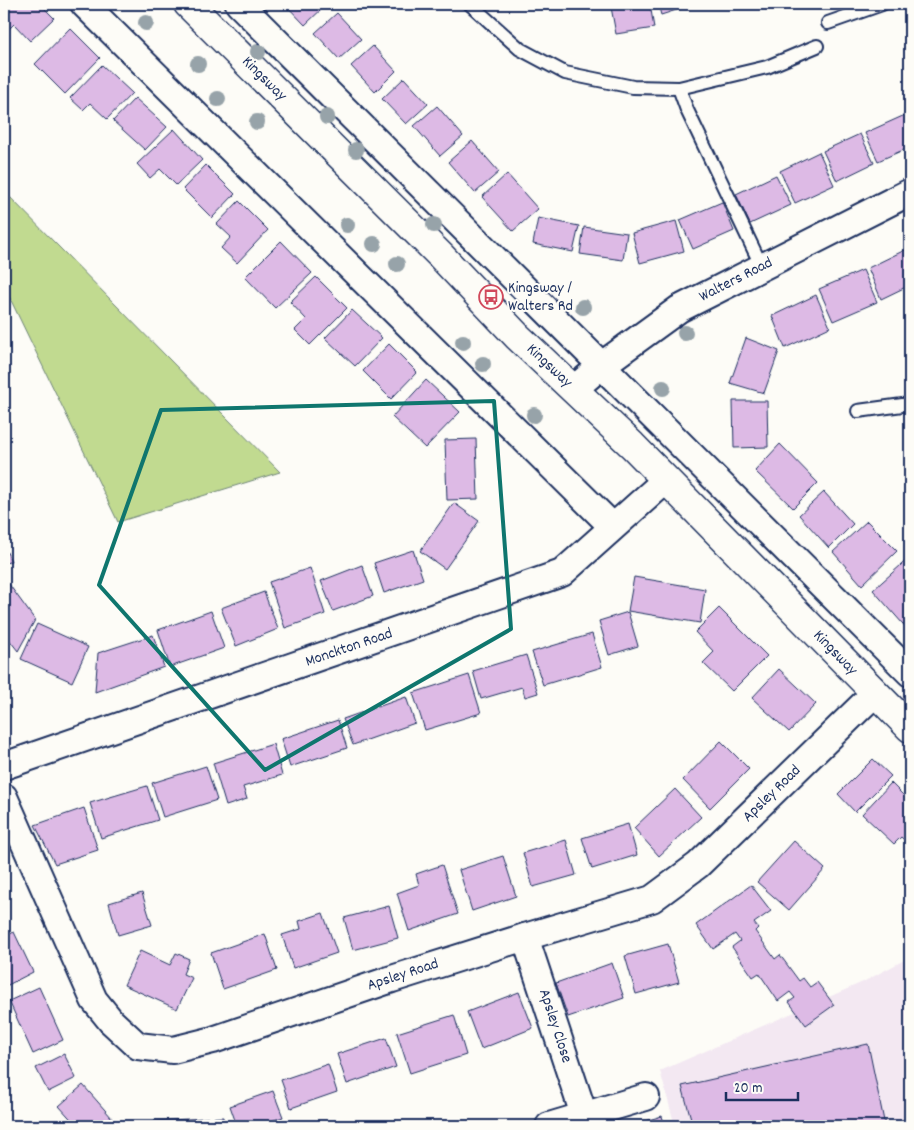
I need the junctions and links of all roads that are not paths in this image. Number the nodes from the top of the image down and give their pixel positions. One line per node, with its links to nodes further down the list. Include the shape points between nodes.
1 (84, 4): 16 (street)
2 (188, 4): 12 (street, Kingsway, via 442,256 518,337)
3 (239, 4): 11 (street)
4 (470, 4): 8 (lane, via 520,49 565,73 633,87)
5 (882, 4): 6 (lane)
6 (828, 23)
7 (817, 46): 8 (lane, via 767,67)
8 (679, 88): 10 (lane, via 686,110)
9 (910, 192): 10 (street, Walters Road)
10 (762, 267): 11 (street, Walters Road, via 679,309)
11 (602, 365): 12 (street, Walters Road); 17 (street)
12 (574, 389): 15 (street, Kingsway)
13 (910, 404): 14 (lane)
14 (858, 411)
15 (666, 480): 16 (street, Monckton Road); 18 (street, Kingsway)
16 (612, 526): 20 (street, Monckton Road, via 562,573)
17 (910, 673)
18 (875, 694): 19 (street, Kingsway); 22 (street, Apsley Road, via 698,865 652,899)
19 (910, 728)
20 (4, 766)
21 (4, 796): 22 (street, Apsley Road, via 94,1000 138,1046 173,1050 213,1040)
22 (525, 936): 24 (street, Apsley Close)
23 (646, 1097): 24 (street)
24 (584, 1116): 25 (street)
25 (549, 1126)

